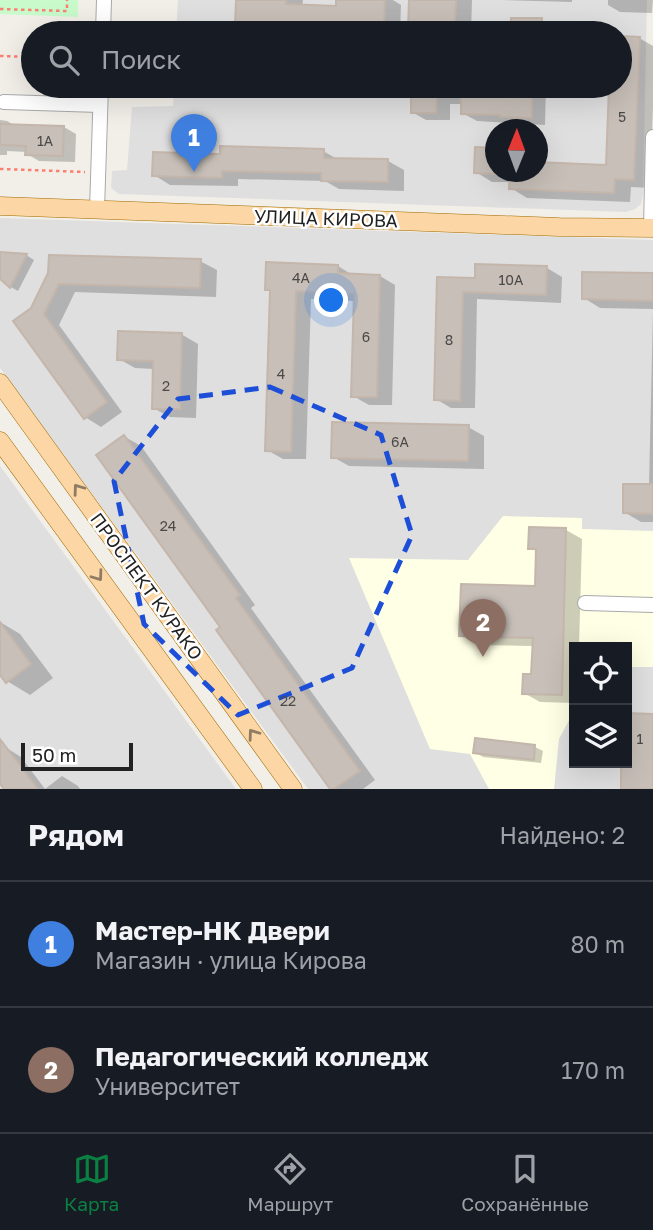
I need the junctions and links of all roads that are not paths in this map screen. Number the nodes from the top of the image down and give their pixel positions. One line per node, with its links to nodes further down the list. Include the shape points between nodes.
1 (104, 0): 2 (street)
2 (103, 21)
3 (100, 98): 5 (street)
4 (4, 102): 5 (street)
5 (100, 105): 8 (street)
6 (653, 136): 9 (street)
7 (0, 206): 8 (main road, УЛИЦА КИРОВА)
8 (97, 210): 9 (main road, УЛИЦА КИРОВА)
9 (652, 228)
10 (0, 383): 15 (main road, ПРОСПЕКТ КУРАКО, one-way to 10)
11 (0, 441): 14 (main road, ПРОСПЕКТ КУРАКО, one-way to 14)
12 (585, 603): 13 (street)
13 (653, 605)
14 (253, 789)
15 (293, 789)

